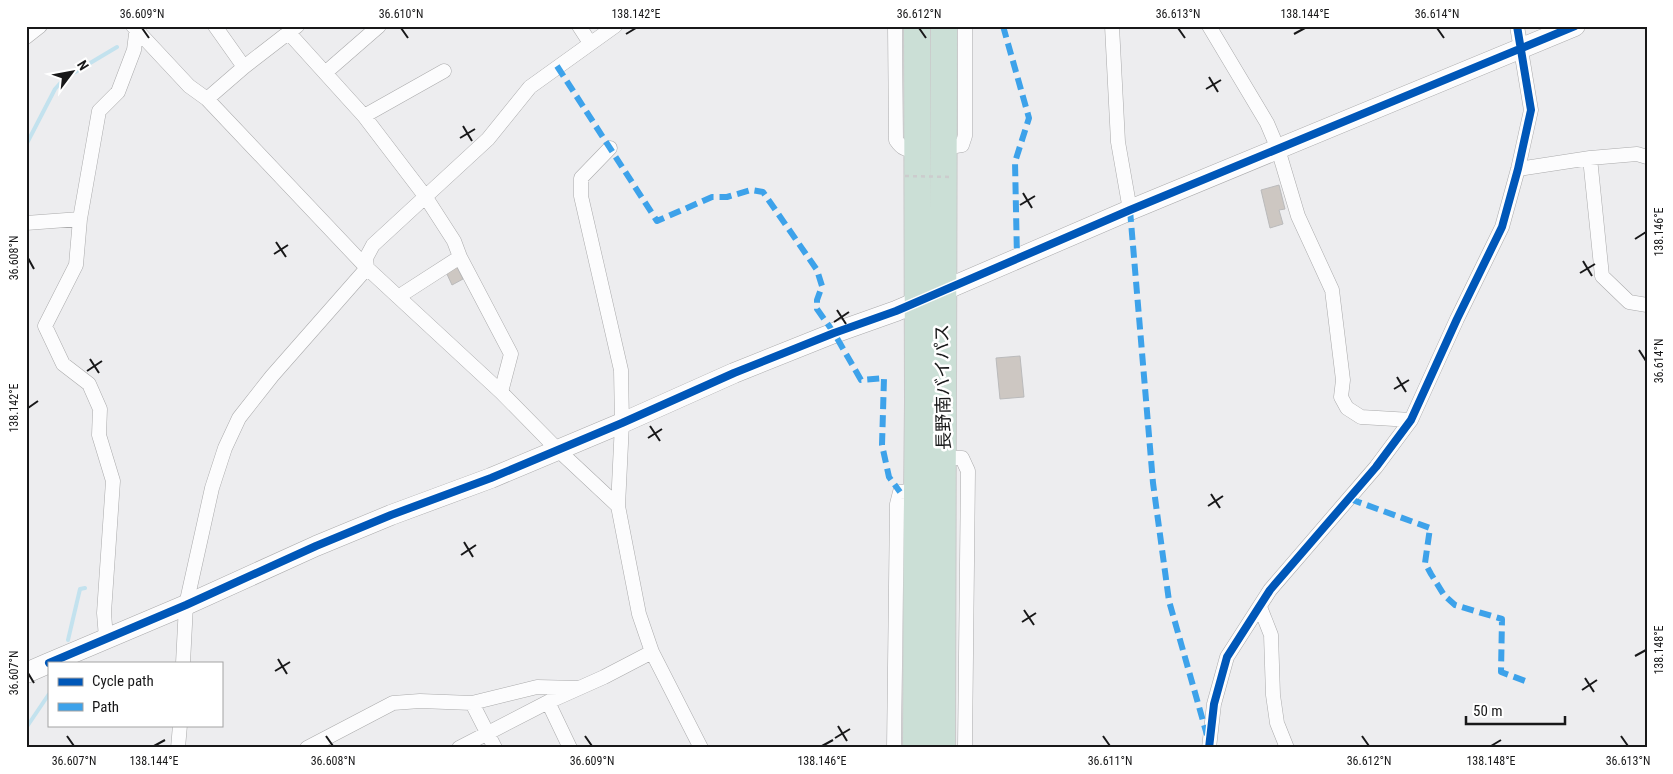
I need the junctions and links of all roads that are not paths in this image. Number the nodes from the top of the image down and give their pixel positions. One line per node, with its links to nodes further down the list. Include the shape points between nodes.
1 (40, 26): 16 (street)
2 (214, 26): 19 (street)
3 (379, 26): 21 (street)
4 (580, 26): 17 (street)
5 (615, 26): 17 (street)
6 (895, 26): 25 (street, via 896,140 906,150)
7 (917, 26): 25 (highway, 長野南バイパス)
8 (944, 26): 25 (highway, 長野南バイパス)
9 (965, 26): 25 (street, via 965,136 962,145)
10 (1112, 26): 31 (street, via 1118,142)
11 (1209, 26): 26 (street, via 1268,123)
12 (1517, 26): 18 (street)
13 (1575, 26): 18 (street)
14 (135, 27): 22 (street, via 188,86); 32 (street, via 134,50 118,92 99,110)
15 (293, 29): 19 (street); 21 (street)
16 (26, 37)
17 (590, 43): 30 (street, via 530,87 488,139)
18 (1521, 48): 26 (street); 29 (street, via 1532,110)
19 (244, 67): 22 (street)
20 (444, 71): 23 (street)
21 (325, 73): 23 (street)
22 (207, 99): 35 (street)
23 (364, 116): 30 (street)
24 (610, 148): 42 (street, via 581,178 581,196 621,370)
25 (930, 149): 36 (highway, 長野南バイパス); 38 (highway, 長野南バイパス)
26 (1278, 149): 31 (street); 41 (street, via 1298,216 1332,290 1343,380 1341,397 1347,408 1361,416)
27 (1647, 157): 28 (street, via 1637,154)
28 (1590, 158): 29 (street); 39 (street, via 1602,276 1629,302)
29 (1518, 169): 41 (street, via 1502,227)
30 (425, 196): 34 (street); 35 (street, via 373,245 366,258)
31 (1130, 210): 36 (street)
32 (80, 219): 33 (street); 49 (street, via 76,265 45,326 63,364 89,384 100,409 99,435 113,481 104,613)
33 (26, 224)
34 (460, 257): 37 (street); 40 (street, via 511,354)
35 (366, 268): 37 (street); 47 (street, via 239,418 212,488)
36 (942, 290): 38 (street); 44 (highway, 長野南バイパス)
37 (398, 297): 40 (street)
38 (917, 301): 42 (street, via 734,373); 45 (highway, 長野南バイパス)
39 (1647, 305)
40 (502, 392): 43 (street)
41 (1411, 420): 48 (street, via 1376,467 1270,590)
42 (622, 423): 43 (street); 46 (street)
43 (557, 449): 46 (street); 47 (street, via 316,546)
44 (944, 458): 68 (highway, 長野南バイパス); 69 (street, via 962,458 968,471)
45 (916, 490): 66 (street, via 900,492 897,504); 67 (highway, 長野南バイパス)
46 (618, 506): 50 (street, via 639,614)
47 (186, 605): 49 (street); 52 (street)
48 (1260, 607): 70 (street, via 1226,658 1214,704); 71 (street, via 1271,635 1272,695 1277,723)
49 (106, 638): 51 (street)
50 (652, 652): 55 (street); 65 (street)
51 (51, 662)
52 (183, 662)
53 (48, 663): 54 (street)
54 (26, 673)
55 (579, 688): 56 (street); 57 (street, via 537,687)
56 (548, 702): 59 (street); 64 (street)
57 (472, 703): 59 (street); 61 (street, via 420,700 393,704)
58 (180, 726): 60 (street)
59 (488, 733): 62 (street); 63 (street)
60 (178, 748)
61 (307, 748)
62 (459, 748)
63 (495, 748)
64 (570, 748)
65 (701, 748)
66 (894, 748)
67 (916, 748)
68 (942, 748)
69 (965, 748)
70 (1209, 748)
71 (1287, 748)

